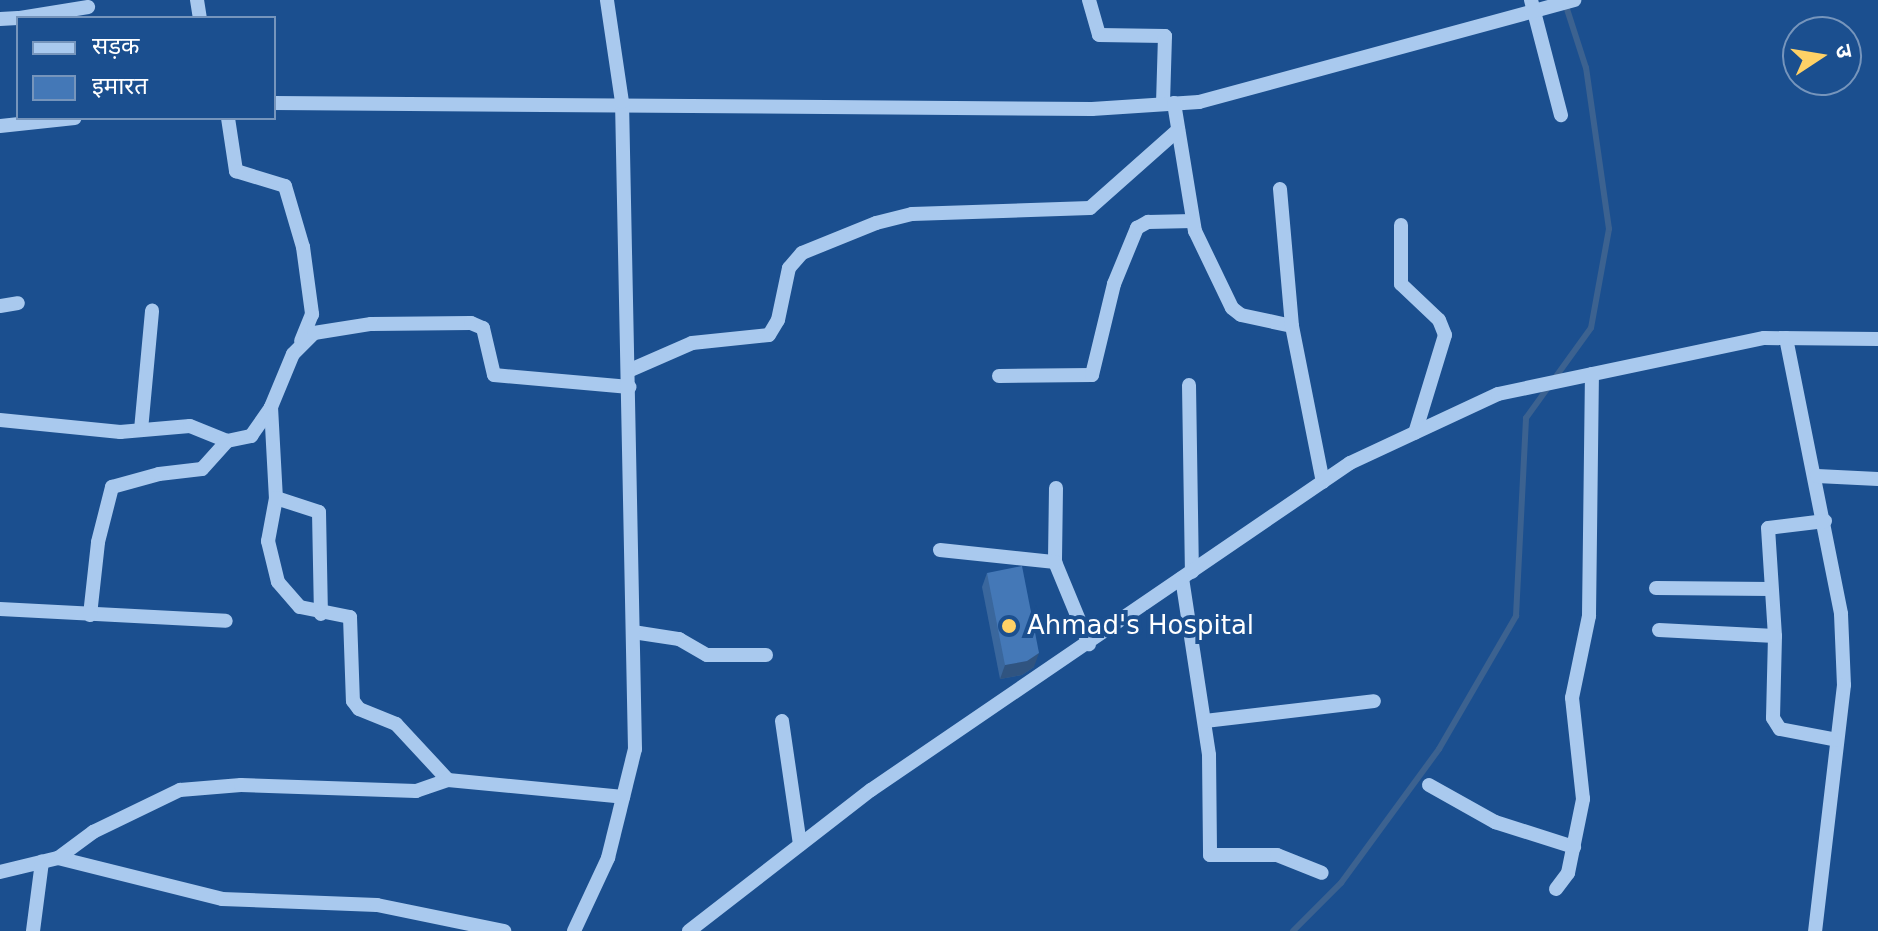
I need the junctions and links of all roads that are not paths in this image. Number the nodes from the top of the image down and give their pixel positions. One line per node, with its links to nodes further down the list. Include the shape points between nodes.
1 (607, 0): 7 (street)
2 (1089, 0): 9 (street, via 1099,35 1165,36)
3 (1572, 1): 5 (street)
4 (88, 7): 6 (street)
5 (1536, 7): 9 (street, via 1199,102); 10 (street)
6 (32, 16)
7 (622, 102): 8 (street); 9 (street, via 1092,109); 25 (street)
8 (276, 103)
9 (1168, 104): 14 (street)
10 (1561, 115)
11 (38, 120): 13 (street)
12 (228, 120): 24 (street, via 236,171 285,186 303,247 312,314)
13 (0, 126)
14 (1178, 130): 16 (street); 25 (street, via 1090,208 912,214 802,253 789,268 778,320 769,335 692,343)
15 (1280, 189): 21 (street)
16 (1193, 221): 21 (street, via 1237,313); 27 (street, via 1148,222 1137,228 1114,284 1092,375)
17 (1401, 225): 33 (street, via 1401,284 1439,320 1445,335)
18 (18, 303): 19 (street)
19 (0, 306)
20 (152, 311): 32 (street)
21 (1292, 326): 37 (street)
22 (1786, 338): 23 (street); 26 (street, via 1764,338); 35 (street)
23 (1878, 339)
24 (301, 342): 29 (street, via 325,329 471,323 483,328 494,375); 30 (street)
25 (628, 371): 29 (street)
26 (1592, 374): 33 (street, via 1511,392); 63 (street, via 1589,616 1572,698 1584,787)
27 (999, 376)
28 (1189, 385): 43 (street)
29 (629, 387): 51 (street)
30 (271, 407): 34 (street, via 251,436); 39 (street)
31 (0, 420): 32 (street)
32 (141, 430): 34 (street, via 190,426)
33 (1415, 433): 37 (street)
34 (227, 441): 48 (street, via 202,469 119,483 108,492)
35 (1817, 476): 36 (street); 40 (street)
36 (1878, 479)
37 (1323, 482): 43 (street)
38 (1056, 488): 42 (street)
39 (276, 498): 47 (street, via 268,541 278,582 300,607); 47 (street, via 319,512)
40 (1825, 521): 45 (street, via 1768,528); 58 (street, via 1841,614 1844,685)
41 (940, 550): 42 (street)
42 (1055, 562): 53 (street)
43 (1187, 575): 53 (street); 57 (street)
44 (1656, 588): 45 (street)
45 (1771, 589): 52 (street)
46 (0, 609): 48 (street)
47 (321, 614): 59 (street, via 343,614 353,624 353,701 359,709 396,724)
48 (90, 615): 49 (street)
49 (226, 621)
50 (1659, 630): 52 (street)
51 (633, 632): 54 (street, via 679,639 707,655); 61 (street, via 635,749)
52 (1775, 636): 58 (street, via 1775,726)
53 (1089, 644): 62 (street, via 871,790)
54 (766, 655)
55 (1374, 701): 57 (street)
56 (782, 721): 62 (street)
57 (1205, 721): 67 (street, via 1210,855 1277,855)
58 (1837, 740): 73 (street)
59 (448, 780): 61 (street); 64 (street, via 416,791 241,785 180,790 93,832)
60 (1429, 785): 63 (street, via 1495,822)
61 (623, 797): 71 (street, via 608,858)
62 (800, 845): 72 (street)
63 (1574, 847): 68 (street, via 1568,873)
64 (58, 858): 65 (street); 70 (street, via 222,899 377,905)
65 (42, 862): 66 (street); 69 (street)
66 (0, 872)
67 (1322, 873)
68 (1556, 889)
69 (33, 931)
70 (504, 931)
71 (574, 931)
72 (689, 931)
73 (1815, 931)

